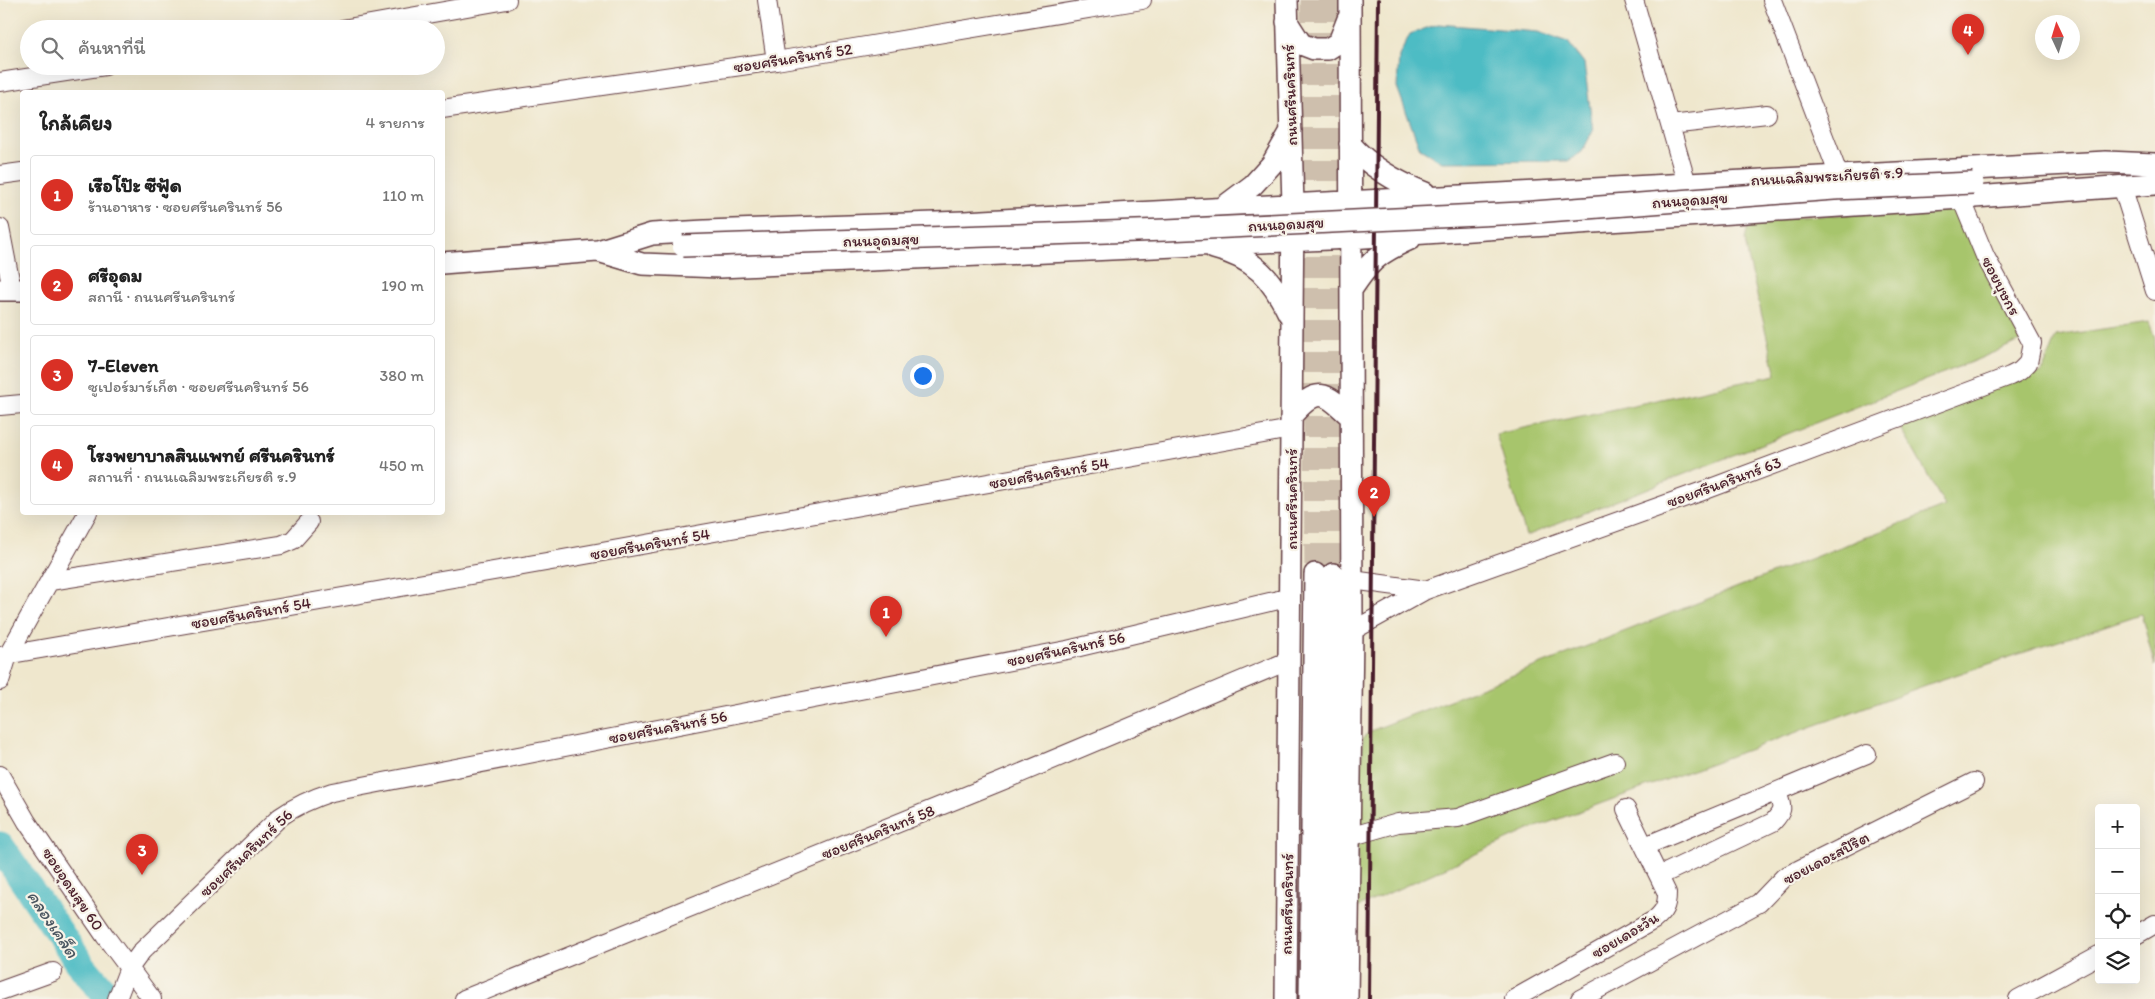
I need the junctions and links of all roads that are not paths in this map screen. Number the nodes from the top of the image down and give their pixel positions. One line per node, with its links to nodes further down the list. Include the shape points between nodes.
1 (507, 0): 8 (street)
2 (767, 0): 9 (street)
3 (1142, 0): 9 (street, ซอยศรีนครินทร์ 52)
4 (1634, 0): 14 (street)
5 (1772, 0): 20 (street)
6 (1350, 7): 7 (main road, via 1339,42 1328,49 1314,49 1301,44); 16 (main road, ถนนศรีนครินทร์)
7 (1287, 10): 15 (main road, ถนนศรีนครินทร์)
8 (393, 20)
9 (776, 61): 12 (street, ซอยศรีนครินทร์ 52)
10 (46, 75): 11 (street)
11 (0, 82)
12 (445, 109)
13 (1767, 114): 14 (street)
14 (1670, 125): 22 (street)
15 (1291, 131): 29 (main road, ถนนศรีนครินทร์); 30 (main road, via 1272,164)
16 (1350, 144): 27 (main road, via 1400,184); 28 (main road, ถนนศรีนครินทร์)
17 (2155, 165): 20 (main road, ถนนเฉลิมพระเกียรติ ร.9, via 2106,162); 21 (main road, ถนนเฉลิมพระเกียรติ ร.9)
18 (20, 172): 19 (street)
19 (0, 175)
20 (1839, 176): 22 (main road, ถนนเฉลิมพระเกียรติ ร.9)
21 (2049, 179): 24 (main road, ถนนเฉลิมพระเกียรติ ร.9); 25 (main road, ถนนเฉลิมพระเกียรติ ร.9)
22 (1687, 184): 26 (main road, ถนนเฉลิมพระเกียรติ ร.9)
23 (2155, 184): 24 (main road, ถนนเฉลิมพระเกียรติ ร.9)
24 (2122, 186): 25 (main road, ถนนเฉลิมพระเกียรติ ร.9); 43 (street)
25 (1967, 190): 33 (main road, ถนนเฉลิมพระเกียรติ ร.9); 38 (main road, ถนนอุดมสุข, bridge, via 1834,189 1521,213); 45 (street, ซอยบุษกร, via 1985,256 2032,343 2028,363)
26 (1498, 193): 27 (main road, ถนนเฉลิมพระเกียรติ ร.9); 33 (main road, via 1482,199 1475,212 1477,220 1483,224)
27 (1432, 196): 28 (main road, ถนนเฉลิมพระเกียรติ ร.9)
28 (1350, 201): 29 (main road, ถนนอุดมสุข); 35 (main road, ถนนศรีนครินทร์)
29 (1293, 205): 30 (main road, ถนนอุดมสุข); 36 (main road, ถนนศรีนครินทร์)
30 (1221, 209): 31 (main road, ถนนอุดมสุข)
31 (1057, 217): 38 (main road, ถนนอุดมสุข, via 652,234); 39 (main road, via 1074,228 1075,235 1071,244)
32 (0, 228): 41 (street)
33 (1500, 228): 34 (main road, ถนนเฉลิมพระเกียรติ ร.9)
34 (1423, 234): 35 (main road, ถนนเฉลิมพระเกียรติ ร.9); 42 (main road, via 1384,251 1367,266)
35 (1350, 238): 36 (main road, ถนนอุดมสุข); 42 (main road, ถนนศรีนครินทร์)
36 (1293, 241): 37 (main road, ถนนอุดมสุข); 44 (main road, ถนนศรีนครินทร์)
37 (1200, 245): 39 (main road, ถนนอุดมสุข); 44 (main road, via 1223,250 1260,268 1277,290)
38 (598, 251): 39 (main road, ถนนอุดมสุข, via 642,264 710,266); 40 (main road, ถนนอุดมสุข)
39 (1058, 252)
40 (445, 263)
41 (11, 290)
42 (1351, 290): 48 (main road, ถนนศรีนครินทร์)
43 (2155, 291)
44 (1291, 318): 49 (main road, ถนนศรีนครินทร์)
45 (2020, 371): 54 (street, ซอยศรีนครินทร์ 63, via 1700,492)
46 (20, 404): 47 (street)
47 (0, 406)
48 (1352, 417): 49 (main road, via 1333,399 1319,395 1309,398); 52 (main road, ถนนศรีนครินทร์, via 1352,456)
49 (1291, 423): 55 (main road, ถนนศรีนครินทร์); 57 (street, ซอยศรีนครินทร์ 54, via 576,557)
50 (86, 515): 53 (street)
51 (309, 522): 53 (street, via 293,540 281,545)
52 (1333, 576): 54 (street, ซอยศรีนครินทร์ 63); 56 (main road, ถนนศรีนครินทร์); 79 (main road, ถนนศรีนครินทร์); 80 (main road, ถนนศรีนครินทร์)
53 (50, 581): 57 (street)
54 (1426, 590): 56 (street, ซอยศรีนครินทร์ 63)
55 (1291, 596): 58 (main road, ถนนศรีนครินทร์); 72 (street, ซอยศรีนครินทร์ 56, via 1068,650 313,798 280,817 142,951)
56 (1352, 631): 66 (main road, ถนนศรีนครินทร์)
57 (4, 655): 59 (street)
58 (1290, 660): 77 (street, ซอยศรีนครินทร์ 58, via 1002,782); 78 (main road, ถนนศรีนครินทร์)
59 (0, 681)
60 (1867, 754): 64 (street)
61 (1615, 762): 66 (street, via 1458,818 1398,824)
62 (0, 775): 72 (street, ซอยอุดมสุข 60, via 27,822)
63 (1974, 782): 83 (street, ซอยเดอะสปิริต, via 1784,877 1759,903)
64 (1776, 792): 67 (street); 68 (street, via 1782,807 1773,822)
65 (1626, 809): 67 (street, ซอยเดอะวัน)
66 (1349, 837): 81 (main road, ถนนศรีนครินทร์)
67 (1644, 846): 68 (street, ซอยเดอะวัน)
68 (1659, 876): 82 (street, ซอยเดอะวัน, via 1667,893 1664,912)
69 (2155, 924): 70 (street)
70 (2140, 932)
71 (2095, 957): 84 (street)
72 (128, 970): 75 (street, ซอยศรีนครินทร์ 56); 76 (street, ซอยอุดมสุข 60)
73 (53, 972): 74 (street)
74 (0, 991)
75 (118, 993)
76 (152, 999)
77 (464, 999)
78 (1286, 999)
79 (1310, 999)
80 (1327, 999)
81 (1347, 999)
82 (1514, 999)
83 (1580, 999)
84 (2018, 999)

